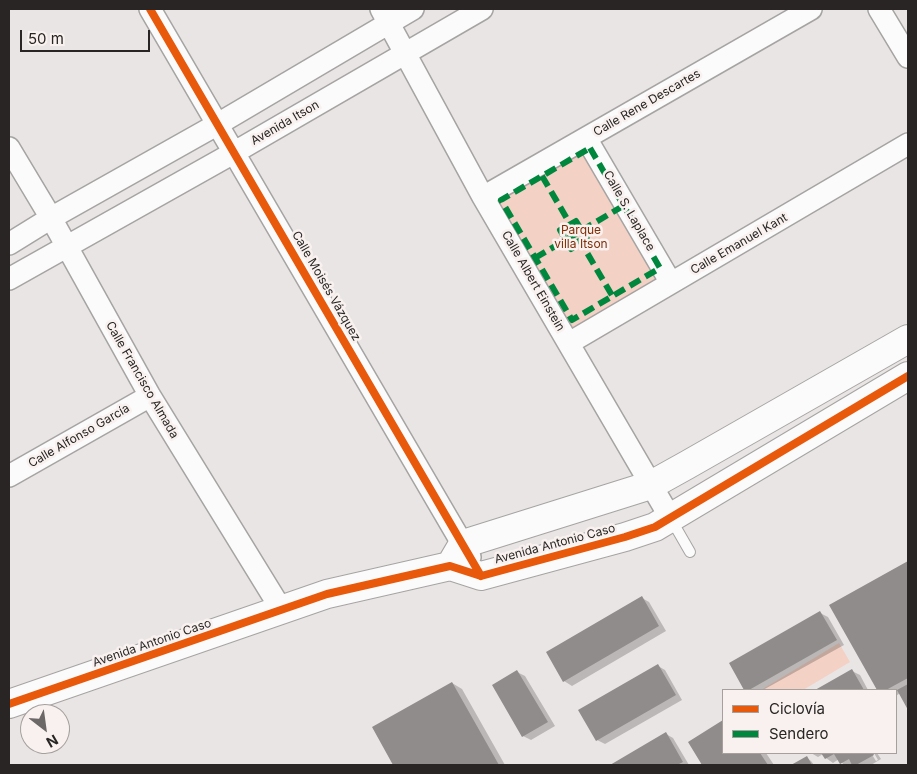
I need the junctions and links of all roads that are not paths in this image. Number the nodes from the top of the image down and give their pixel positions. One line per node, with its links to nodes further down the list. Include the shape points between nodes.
1 (150, 9): 9 (street, Calle Moisés Vázquez)
2 (413, 9): 6 (street)
3 (482, 9): 7 (street, Avenida Itson)
4 (811, 9): 10 (street, Calle Rene Descartes)
5 (879, 9): 8 (street)
6 (385, 16): 7 (street, Calle Albert Einstein); 9 (street)
7 (405, 52): 13 (street, Avenida Itson); 14 (street, Calle Albert Einstein)
8 (908, 57)
9 (218, 124): 13 (street, Calle Moisés Vázquez); 15 (street)
10 (586, 138): 14 (street, Calle Rene Descartes); 19 (street, Calle S. Laplace)
11 (908, 144): 19 (street, Calle Emanuel Kant)
12 (9, 148): 15 (street, Calle Francisco Almada)
13 (235, 152): 17 (street, Avenida Itson); 28 (street, Calle Moisés Vázquez)
14 (483, 197): 21 (street, Calle Albert Einstein)
15 (51, 218): 16 (street); 17 (street, Calle Francisco Almada)
16 (9, 244)
17 (65, 246): 18 (street, Avenida Itson); 23 (street, Calle Francisco Almada)
18 (9, 279)
19 (671, 283): 21 (street, Calle Emanuel Kant)
20 (908, 339): 25 (street, Avenida Antonio Caso)
21 (569, 343): 25 (street, Calle Albert Einstein)
22 (908, 376): 26 (street, Avenida Antonio Caso)
23 (150, 396): 24 (street, Calle Alfonso García); 29 (street, Calle Francisco Almada)
24 (9, 476)
25 (651, 484): 26 (street, Calle Albert Einstein); 28 (street, Avenida Antonio Caso)
26 (671, 519): 27 (lane, Calle Albert Einstein); 28 (street, Avenida Antonio Caso, via 624,537 481,576)
27 (690, 552)
28 (457, 555): 29 (street, Avenida Antonio Caso)
29 (281, 609): 30 (street, Avenida Antonio Caso)
30 (9, 704)

